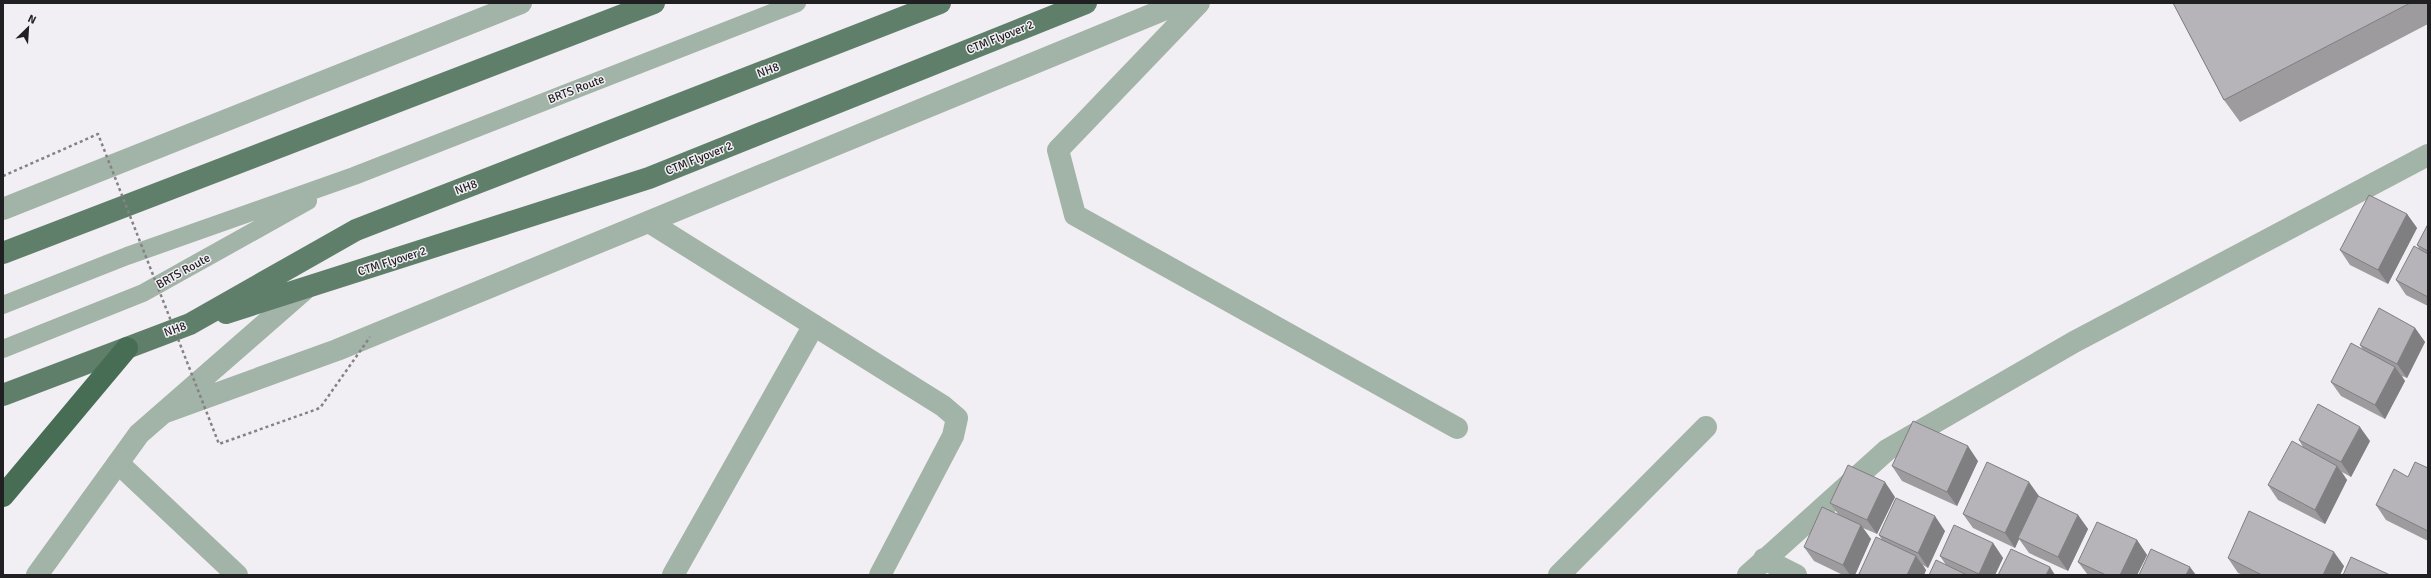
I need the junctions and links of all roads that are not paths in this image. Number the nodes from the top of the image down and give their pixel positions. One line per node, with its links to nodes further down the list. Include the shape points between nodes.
1 (521, 3): 10 (street)
2 (654, 3): 12 (main road)
3 (797, 3): 9 (lane, BRTS Route)
4 (940, 3): 15 (main road, NH8, via 356,230)
5 (1086, 3): 13 (main road, CTM Flyover 2, via 649,178)
6 (1180, 3): 11 (street)
7 (1199, 3): 22 (street, via 1058,150 1075,215)
8 (2428, 155): 25 (street, via 2074,342 1887,450)
9 (354, 176): 14 (lane, BRTS Route, via 127,256); 18 (lane, BRTS Route, via 143,293)
10 (3, 209)
11 (649, 222): 16 (street); 20 (street, via 370,337)
12 (3, 253)
13 (304, 290): 15 (main road, CTM Flyover 2); 20 (street)
14 (3, 305)
15 (190, 324): 17 (main road, NH8)
16 (814, 325): 28 (street); 29 (street, via 943,406 957,418 953,436)
17 (127, 348): 19 (main road, NH8); 24 (highway)
18 (3, 349)
19 (3, 395)
20 (163, 413): 23 (street, via 139,434)
21 (1706, 427): 30 (street)
22 (1457, 428)
23 (118, 463): 26 (street); 27 (street)
24 (3, 496)
25 (1764, 559): 31 (street); 32 (street)
26 (37, 575)
27 (237, 575)
28 (673, 575)
29 (880, 575)
30 (1559, 575)
31 (1748, 575)
32 (1796, 575)

